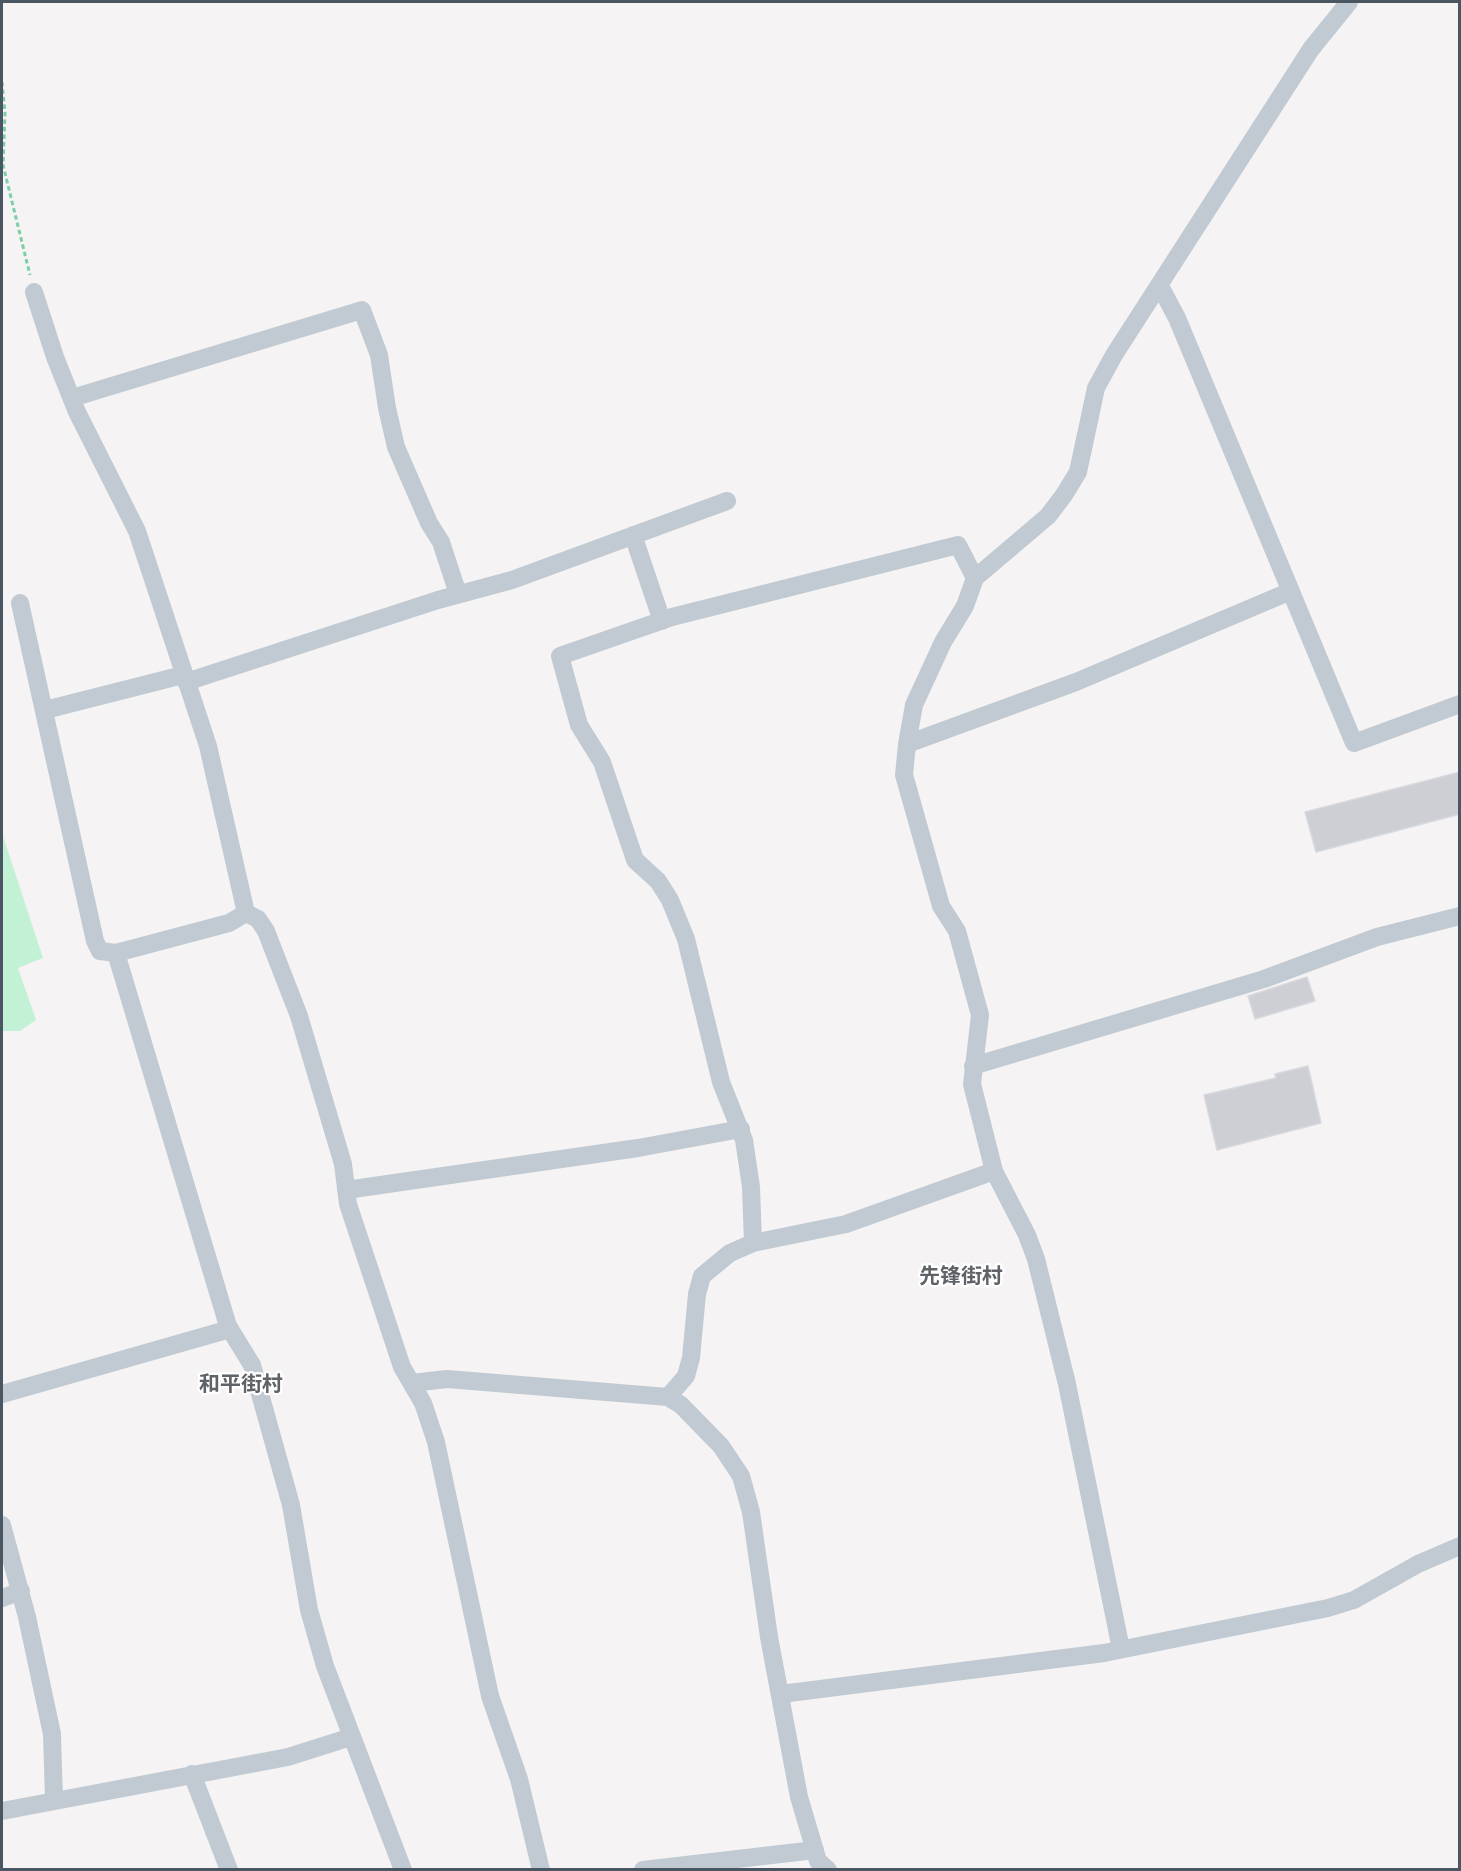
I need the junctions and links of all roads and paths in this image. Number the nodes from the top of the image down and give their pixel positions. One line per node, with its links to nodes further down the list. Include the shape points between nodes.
1 (1350, 2): 3 (street, via 1311,49)
2 (2, 82): 4 (path, via 3,165)
3 (1160, 286): 8 (street, via 1096,388 1078,472 1064,495 1048,516); 9 (street)
4 (34, 292): 5 (street)
5 (72, 398): 10 (street, via 362,310 379,355 396,447 441,542); 13 (street, via 136,531)
6 (727, 501): 7 (street)
7 (633, 535): 10 (street, via 512,580); 12 (street)
8 (975, 578): 12 (street, via 958,545); 16 (street, via 965,606 943,642 914,705)
9 (1291, 591): 14 (street, via 1354,743); 16 (street, via 1076,682)
10 (458, 594): 13 (street)
11 (20, 603): 15 (street)
12 (662, 621): 21 (street, via 560,657 579,724 602,762 635,860 658,881 686,939 721,1082)
13 (184, 678): 15 (street); 17 (street, via 208,746)
14 (1460, 704)
15 (45, 710): 19 (street, via 95,941 100,951)
16 (907, 744): 20 (street, via 904,775 941,906 957,931 980,1015)
17 (246, 913): 19 (street, via 229,923); 23 (street, via 258,919 266,931 299,1016 343,1164)
18 (1460, 916): 20 (street, via 1377,937 1264,979)
19 (116, 953): 25 (street)
20 (973, 1066): 22 (street, via 972,1084)
21 (741, 1129): 23 (street, via 638,1148); 24 (street, via 751,1187)
22 (994, 1171): 24 (street, via 846,1224); 33 (street, via 1036,1260 1067,1384)
23 (346, 1190): 26 (street, via 402,1367)
24 (753, 1243): 28 (street, via 730,1252 702,1276 691,1358 680,1386)
25 (230, 1329): 27 (street); 35 (street, via 252,1365 291,1505 309,1610)
26 (412, 1383): 28 (street, via 447,1379); 42 (street, via 436,1442 490,1696 519,1779)
27 (2, 1394)
28 (668, 1397): 34 (street, via 721,1446 741,1476 751,1512)
29 (2, 1525): 31 (street)
30 (1460, 1546): 33 (street, via 1418,1564 1354,1600 1328,1608)
31 (21, 1591): 32 (street); 37 (street, via 52,1734)
32 (2, 1598)
33 (1121, 1649): 34 (street)
34 (781, 1694): 39 (street, via 799,1797)
35 (351, 1737): 36 (street, via 288,1757); 41 (street)
36 (192, 1774): 37 (street); 40 (street)
37 (54, 1799): 38 (street)
38 (2, 1811)
39 (815, 1850): 43 (street); 44 (street, via 818,1861)
40 (229, 1869)
41 (403, 1869)
42 (541, 1869)
43 (643, 1869)
44 (828, 1869)

